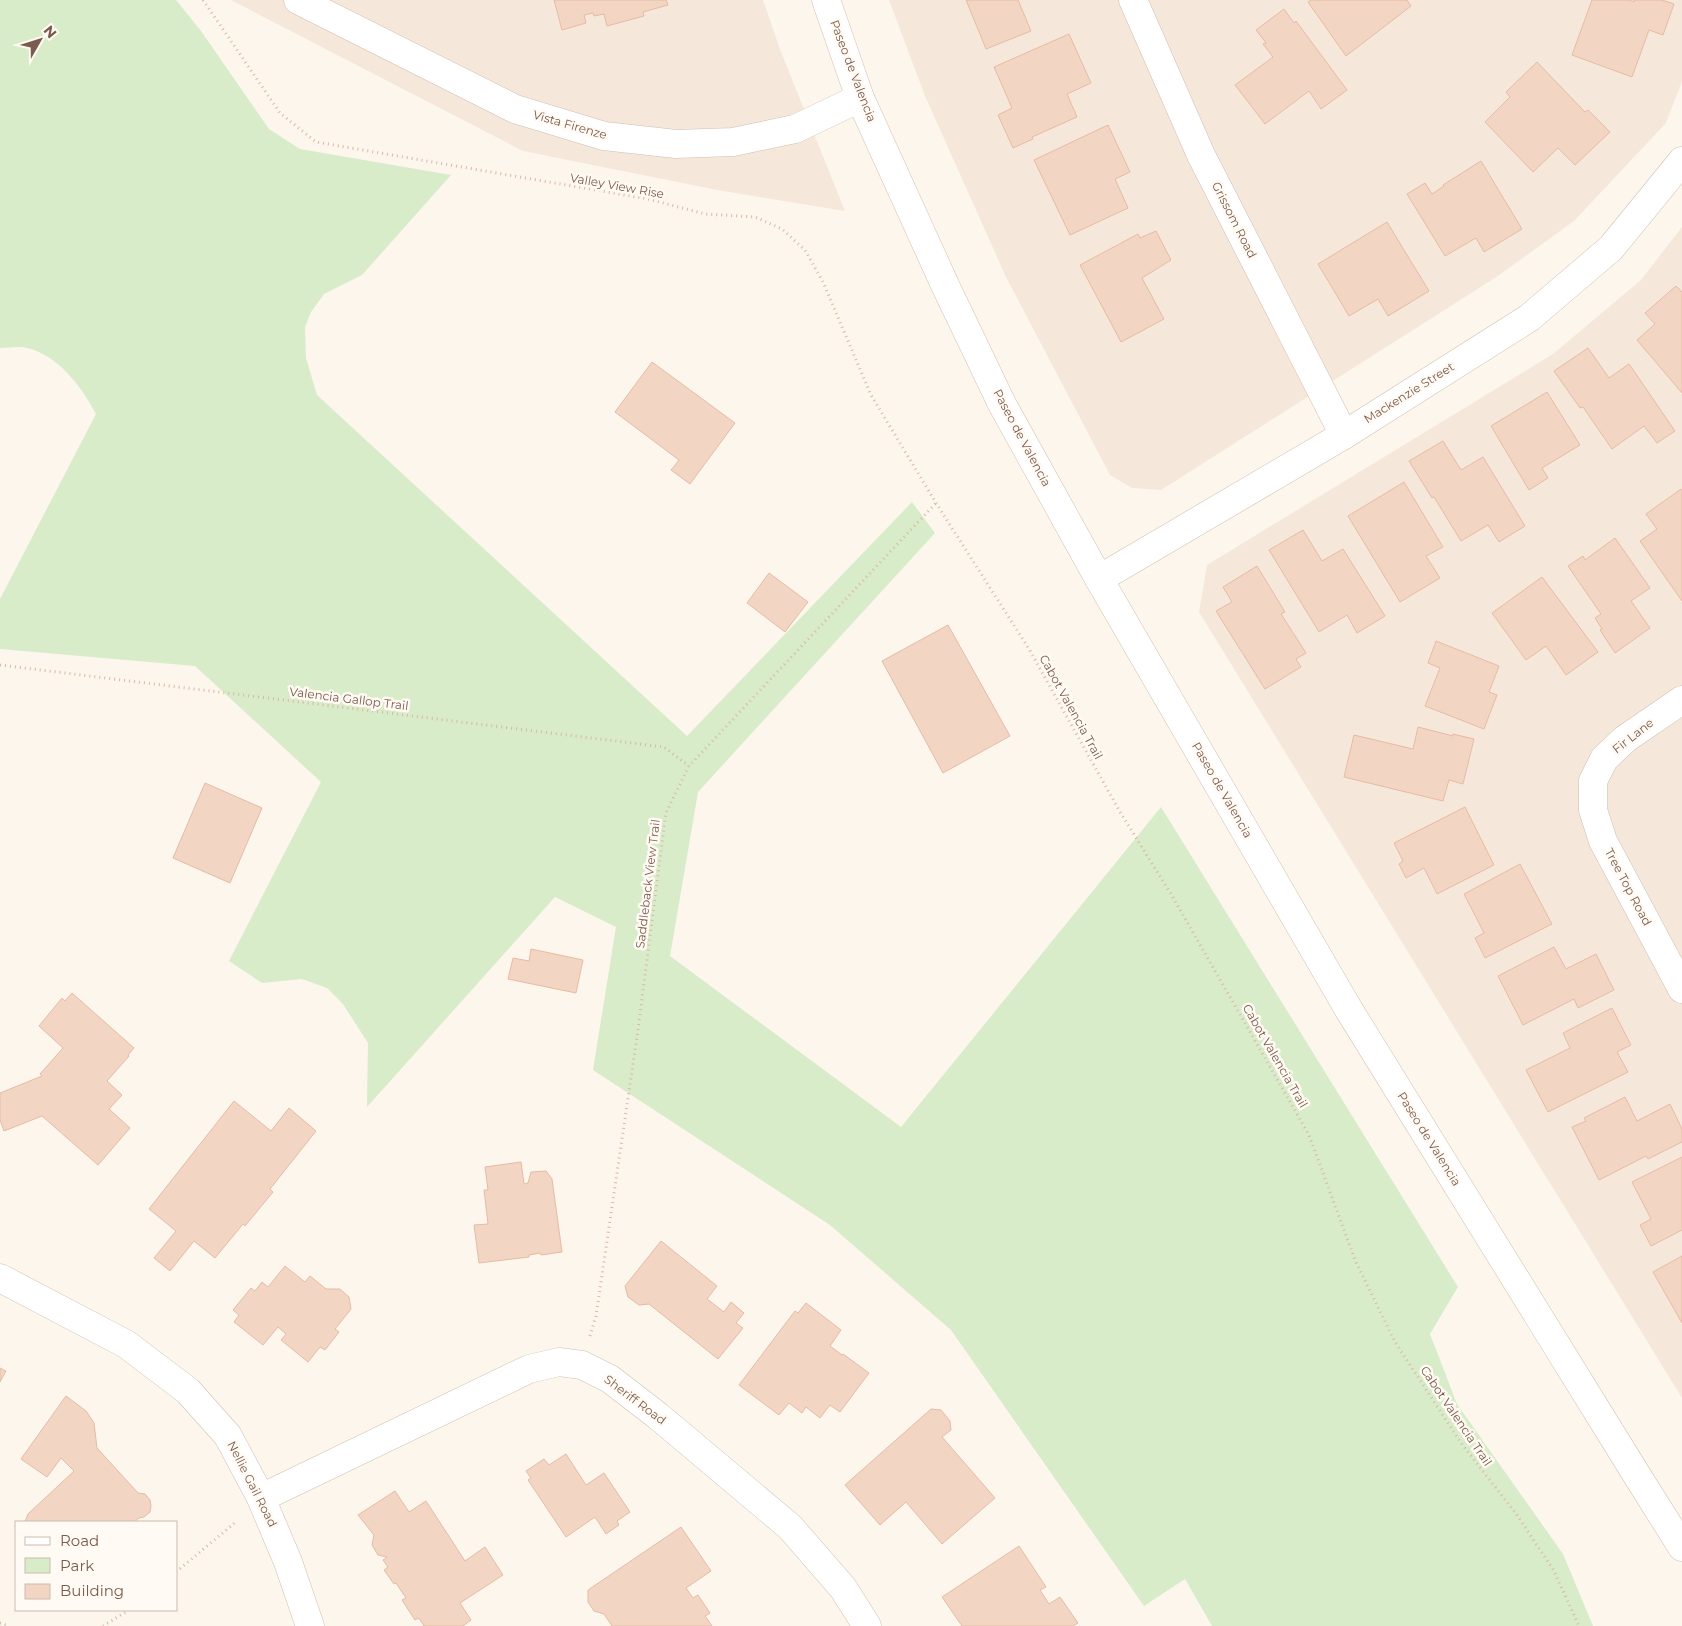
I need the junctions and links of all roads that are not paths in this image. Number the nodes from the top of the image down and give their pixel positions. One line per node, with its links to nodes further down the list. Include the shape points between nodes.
1 (298, 0): 4 (street, Vista Firenze, via 515,109 604,136 676,144 733,142 795,129)
2 (826, 0): 4 (street, Paseo de Valencia)
3 (1141, 3): 6 (street, Grissom Road, via 1201,155)
4 (860, 98): 7 (street, Paseo de Valencia, via 1002,404)
5 (1682, 161): 6 (street, Mackenzie Street, via 1611,248 1529,318)
6 (1344, 435): 7 (street, Mackenzie Street)
7 (1099, 579): 13 (street, Paseo de Valencia, via 1349,1010)
8 (1682, 700): 9 (street, Fir Lane, via 1604,759)
9 (1593, 781): 10 (street, Tree Top Road, via 1593,810 1603,841)
10 (1682, 988)
11 (0, 1278): 12 (street, Nellie Gail Road, via 126,1344 188,1391 228,1436)
12 (261, 1498): 14 (street, Nellie Gail Road); 15 (street, Sheriff Road, via 529,1369 559,1362 582,1365 610,1379 658,1416 790,1527 843,1588)
13 (1682, 1547)
14 (310, 1626)
15 (866, 1626)

